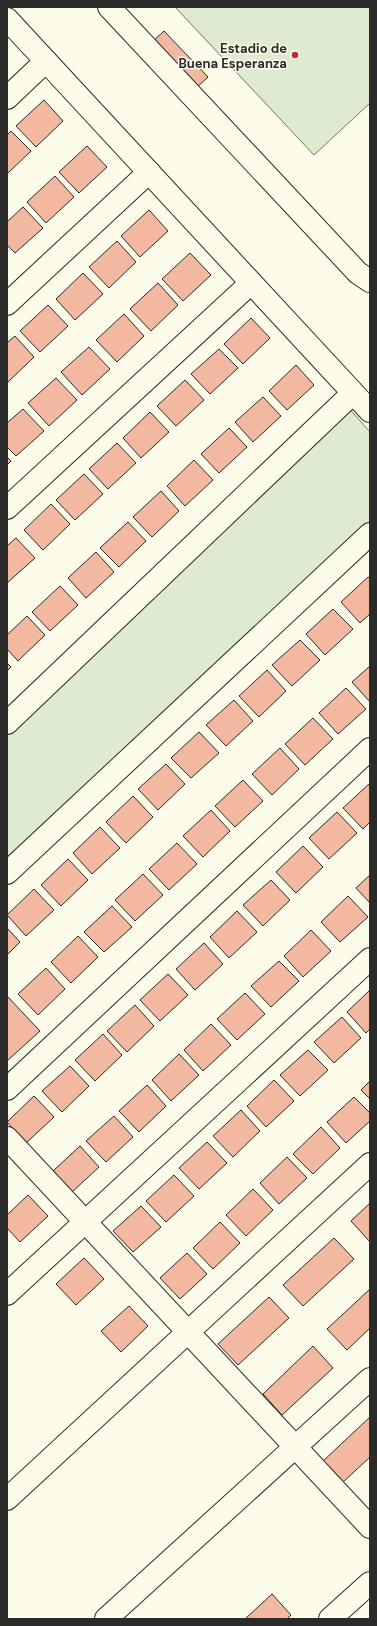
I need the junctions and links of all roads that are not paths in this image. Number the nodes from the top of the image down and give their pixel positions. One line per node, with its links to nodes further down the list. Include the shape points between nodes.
1 (109, 7): 6 (street, via 358,272)
2 (7, 19): 3 (street)
3 (46, 61): 4 (street); 5 (street)
4 (7, 98)
5 (149, 172): 7 (street); 8 (street)
6 (370, 281)
7 (251, 283): 9 (street); 11 (street)
8 (7, 304)
9 (353, 393): 10 (street); 13 (street)
10 (370, 411)
11 (7, 508)
12 (370, 534): 15 (street)
13 (7, 723)
14 (370, 749): 17 (street)
15 (7, 873)
16 (370, 959): 20 (street)
17 (7, 1089)
18 (7, 1138): 20 (street)
19 (370, 1164): 22 (street)
20 (86, 1222): 21 (street); 22 (street)
21 (7, 1294)
22 (189, 1332): 24 (street); 25 (street)
23 (370, 1379): 24 (street)
24 (296, 1447): 26 (street); 28 (street)
25 (7, 1499)
26 (370, 1527)
27 (370, 1583): 29 (street)
28 (106, 1619)
29 (330, 1619)

